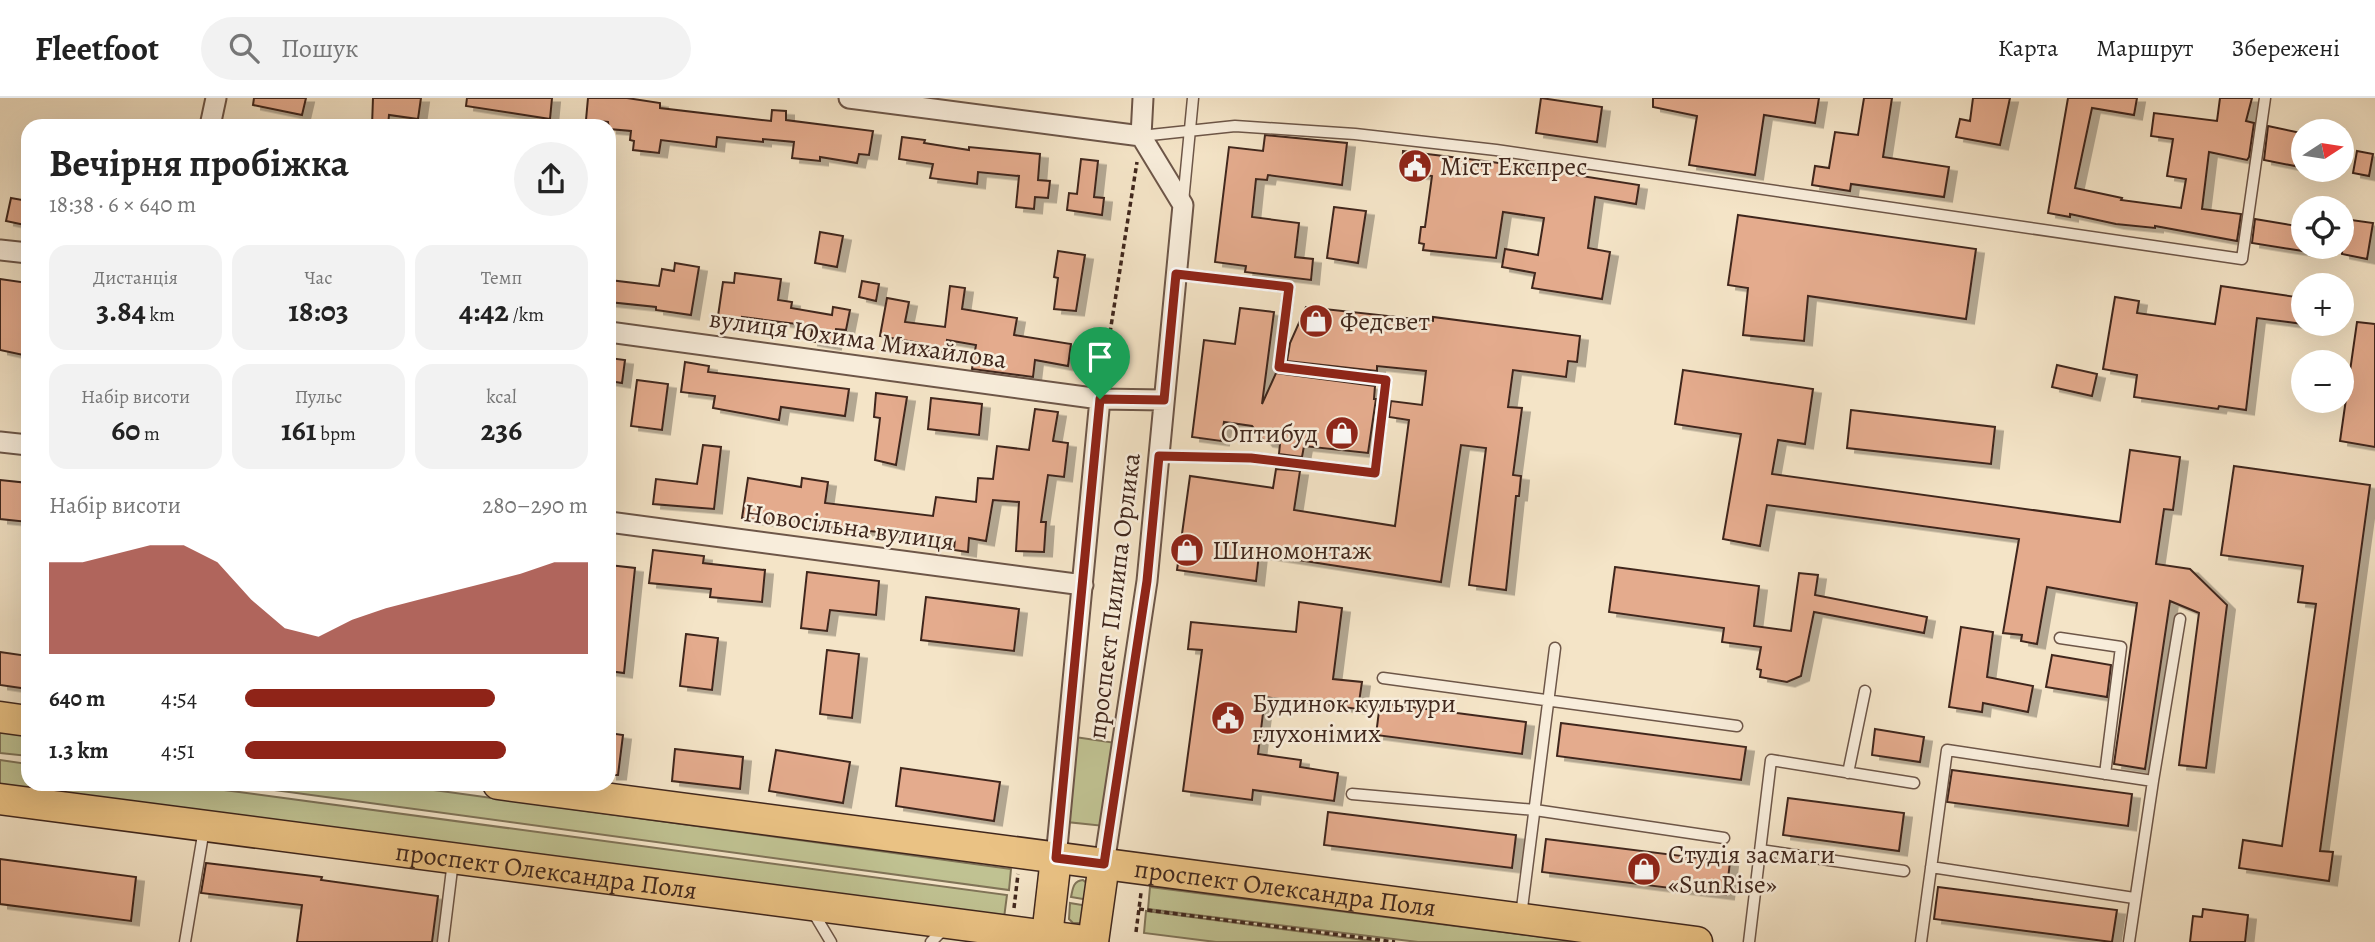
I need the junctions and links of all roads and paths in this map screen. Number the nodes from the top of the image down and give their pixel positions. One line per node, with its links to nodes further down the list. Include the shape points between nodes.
1 (216, 98): 6 (street)
2 (849, 98): 8 (street)
3 (1143, 98): 8 (street)
4 (1193, 98): 7 (lane)
5 (2265, 98): 7 (lane, via 2242,259 1496,150 1235,126)
6 (212, 119)
7 (1190, 131): 8 (lane); 9 (lane)
8 (1141, 136): 9 (street); 14 (path)
9 (1183, 205): 12 (street, проспект Пилипа Орлика)
10 (0, 250): 11 (street)
11 (21, 252)
12 (1176, 274): 15 (street, проспект Пилипа Орлика); 18 (lane, via 1289,287 1279,367 1386,380 1375,473 1251,458)
13 (616, 333): 14 (street, вулиця Юхима Михайлова)
14 (1100, 399): 15 (street, вулиця Юхима Михайлова); 20 (street, проспект Пилипа Орлика)
15 (1164, 400): 18 (street, проспект Пилипа Орлика)
16 (0, 442): 17 (street)
17 (21, 444)
18 (1159, 456): 43 (street, проспект Пилипа Орлика, via 1147,581)
19 (616, 523): 20 (street, Новосільна вулиця)
20 (1083, 585): 42 (street, проспект Пилипа Орлика)
21 (2180, 619): 32 (lane)
22 (2060, 638): 31 (lane, via 2121,647)
23 (1555, 648): 26 (lane)
24 (1383, 678): 26 (lane)
25 (1865, 691): 30 (lane)
26 (1548, 700): 29 (lane); 37 (lane)
27 (0, 717): 28 (main road)
28 (21, 720)
29 (1737, 726)
30 (1848, 773): 33 (lane); 40 (lane, via 1771,760)
31 (2105, 774): 32 (lane); 44 (lane, via 1947,750)
32 (2153, 782): 48 (lane)
33 (1914, 783)
34 (553, 791): 42 (main road, проспект Олександра Поля)
35 (1352, 794): 37 (lane)
36 (0, 799): 38 (main road, проспект Олександра Поля)
37 (1535, 810): 39 (lane); 52 (lane)
38 (205, 825): 41 (main road, проспект Олександра Поля); 56 (lane)
39 (1724, 838)
40 (1760, 850): 46 (lane); 62 (lane)
41 (454, 858): 49 (main road, проспект Олександра Поля); 57 (lane)
42 (1056, 858): 43 (main road, проспект Олександра Поля); 55 (main road)
43 (1104, 864): 52 (main road, проспект Олександра Поля); 59 (main road)
44 (1931, 867): 48 (lane); 63 (lane)
45 (1019, 869): 51 (path)
46 (1904, 871)
47 (1142, 886): 50 (path)
48 (2134, 898): 64 (lane)
49 (807, 903): 53 (main road, проспект Олександра Поля); 58 (lane)
50 (1139, 909): 54 (path); 60 (path)
51 (1012, 918)
52 (1521, 920): 61 (main road, проспект Олександра Поля)
53 (941, 932): 55 (main road, проспект Олександра Поля)
54 (1136, 932)
55 (1048, 936): 59 (main road, проспект Олександра Поля)
56 (184, 942)
57 (443, 942)
58 (831, 942)
59 (1093, 942)
60 (1395, 942)
61 (1697, 942)
62 (1749, 942)
63 (1921, 942)
64 (2129, 942)

